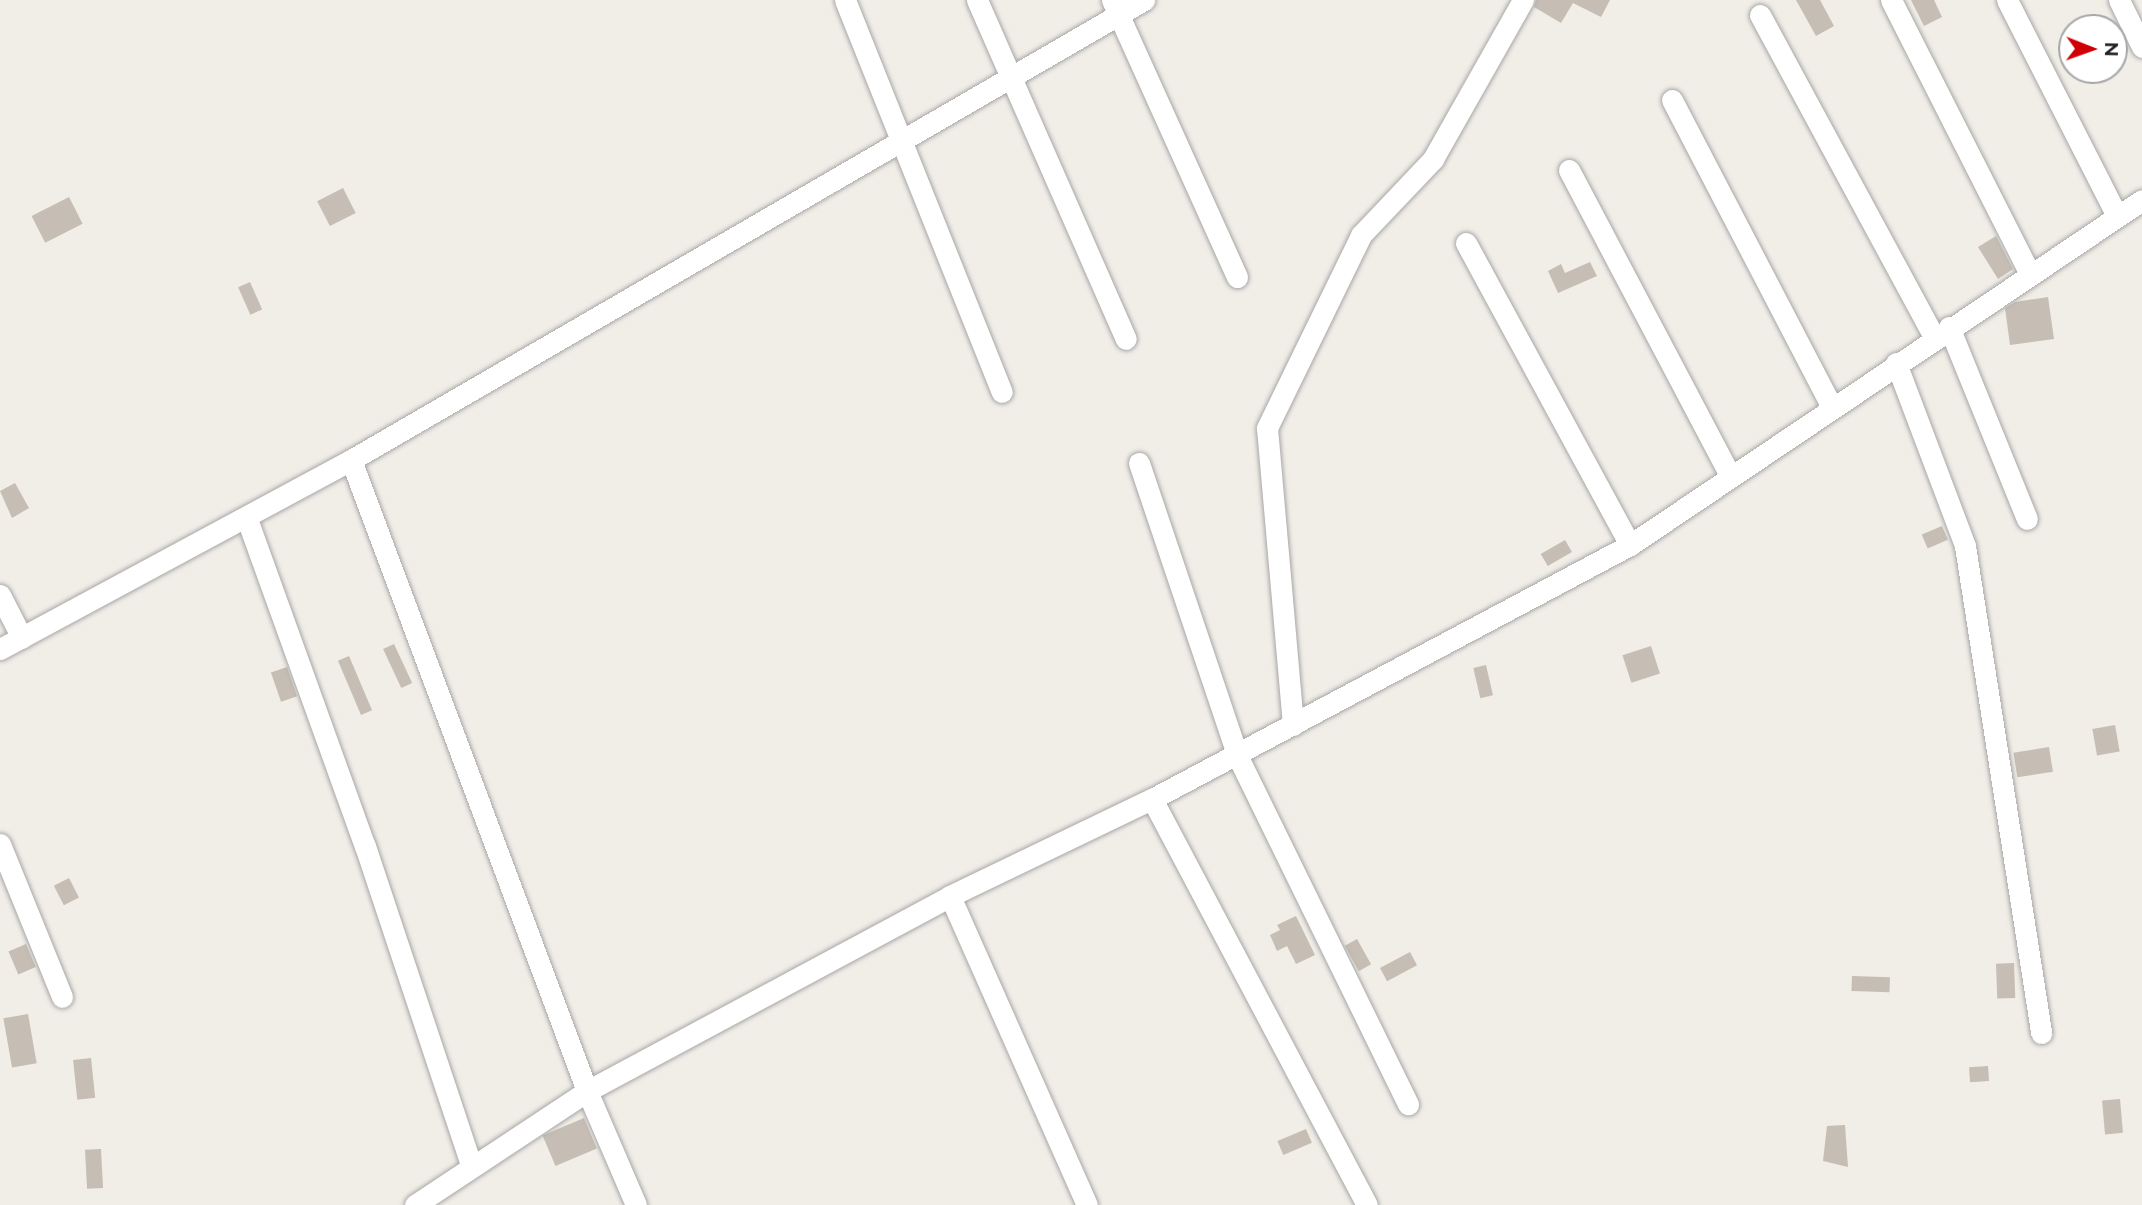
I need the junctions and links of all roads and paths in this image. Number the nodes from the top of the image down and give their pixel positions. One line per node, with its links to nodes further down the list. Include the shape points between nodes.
1 (845, 0): 13 (street)
2 (977, 0): 11 (street)
3 (1144, 0): 8 (street)
4 (1522, 0): 34 (street, via 1433,159 1362,235 1267,428)
5 (1891, 0): 18 (street)
6 (2007, 0): 16 (street)
7 (2119, 0): 10 (street)
8 (1115, 7): 11 (street); 19 (street)
9 (1760, 15): 20 (street)
10 (2142, 47)
11 (1011, 77): 13 (street); 21 (street)
12 (1672, 100): 24 (street)
13 (903, 140): 23 (street); 25 (street)
14 (1569, 170): 27 (street)
15 (2142, 200): 16 (street)
16 (2118, 216): 18 (street)
17 (1466, 243): 30 (street)
18 (2030, 274): 20 (street)
19 (1237, 277)
20 (1942, 332): 22 (street); 29 (street)
21 (1126, 339)
22 (1896, 363): 24 (street); 40 (street, via 1965,547)
23 (1002, 392)
24 (1832, 407): 27 (street)
25 (351, 460): 28 (street); 41 (street)
26 (1139, 463): 35 (street)
27 (1731, 477): 30 (street)
28 (247, 519): 32 (street); 43 (street, via 365,846)
29 (2027, 519)
30 (1630, 545): 34 (street)
31 (0, 595): 32 (street)
32 (22, 638): 33 (street)
33 (0, 649)
34 (1293, 725): 35 (street)
35 (1237, 755): 36 (street); 42 (street)
36 (1152, 799): 38 (street); 47 (street)
37 (0, 844): 39 (street)
38 (950, 896): 41 (street); 46 (street)
39 (62, 997)
40 (2041, 1033)
41 (587, 1091): 43 (street); 45 (street)
42 (1408, 1104)
43 (471, 1167): 44 (street)
44 (415, 1205)
45 (636, 1205)
46 (1087, 1205)
47 (1367, 1205)

